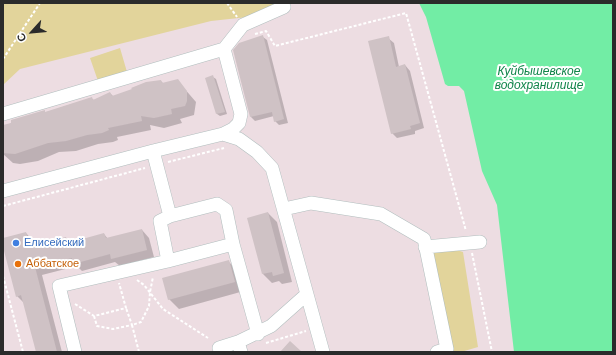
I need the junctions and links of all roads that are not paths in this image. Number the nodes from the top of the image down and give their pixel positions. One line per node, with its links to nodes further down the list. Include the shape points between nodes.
1 (284, 7): 2 (lane, via 243,25)
2 (224, 50): 3 (lane); 4 (lane, via 242,114 239,123)
3 (3, 114)
4 (223, 134): 5 (lane); 7 (lane, via 239,138 272,168)
5 (153, 151): 6 (lane); 8 (lane)
6 (3, 191)
7 (284, 209): 11 (lane, via 311,203 381,214 424,240); 13 (lane)
8 (170, 216): 10 (lane, via 217,204 226,210); 12 (lane, via 160,221)
9 (475, 242): 11 (lane)
10 (233, 244): 12 (lane); 14 (lane)
11 (425, 247): 19 (lane, via 447,350)
12 (165, 262): 17 (lane, via 59,286)
13 (307, 294): 14 (lane, via 271,326); 18 (lane)
14 (261, 339): 15 (lane)
15 (240, 347): 16 (lane)
16 (219, 348)
17 (75, 352)
18 (323, 352)
19 (437, 352)

